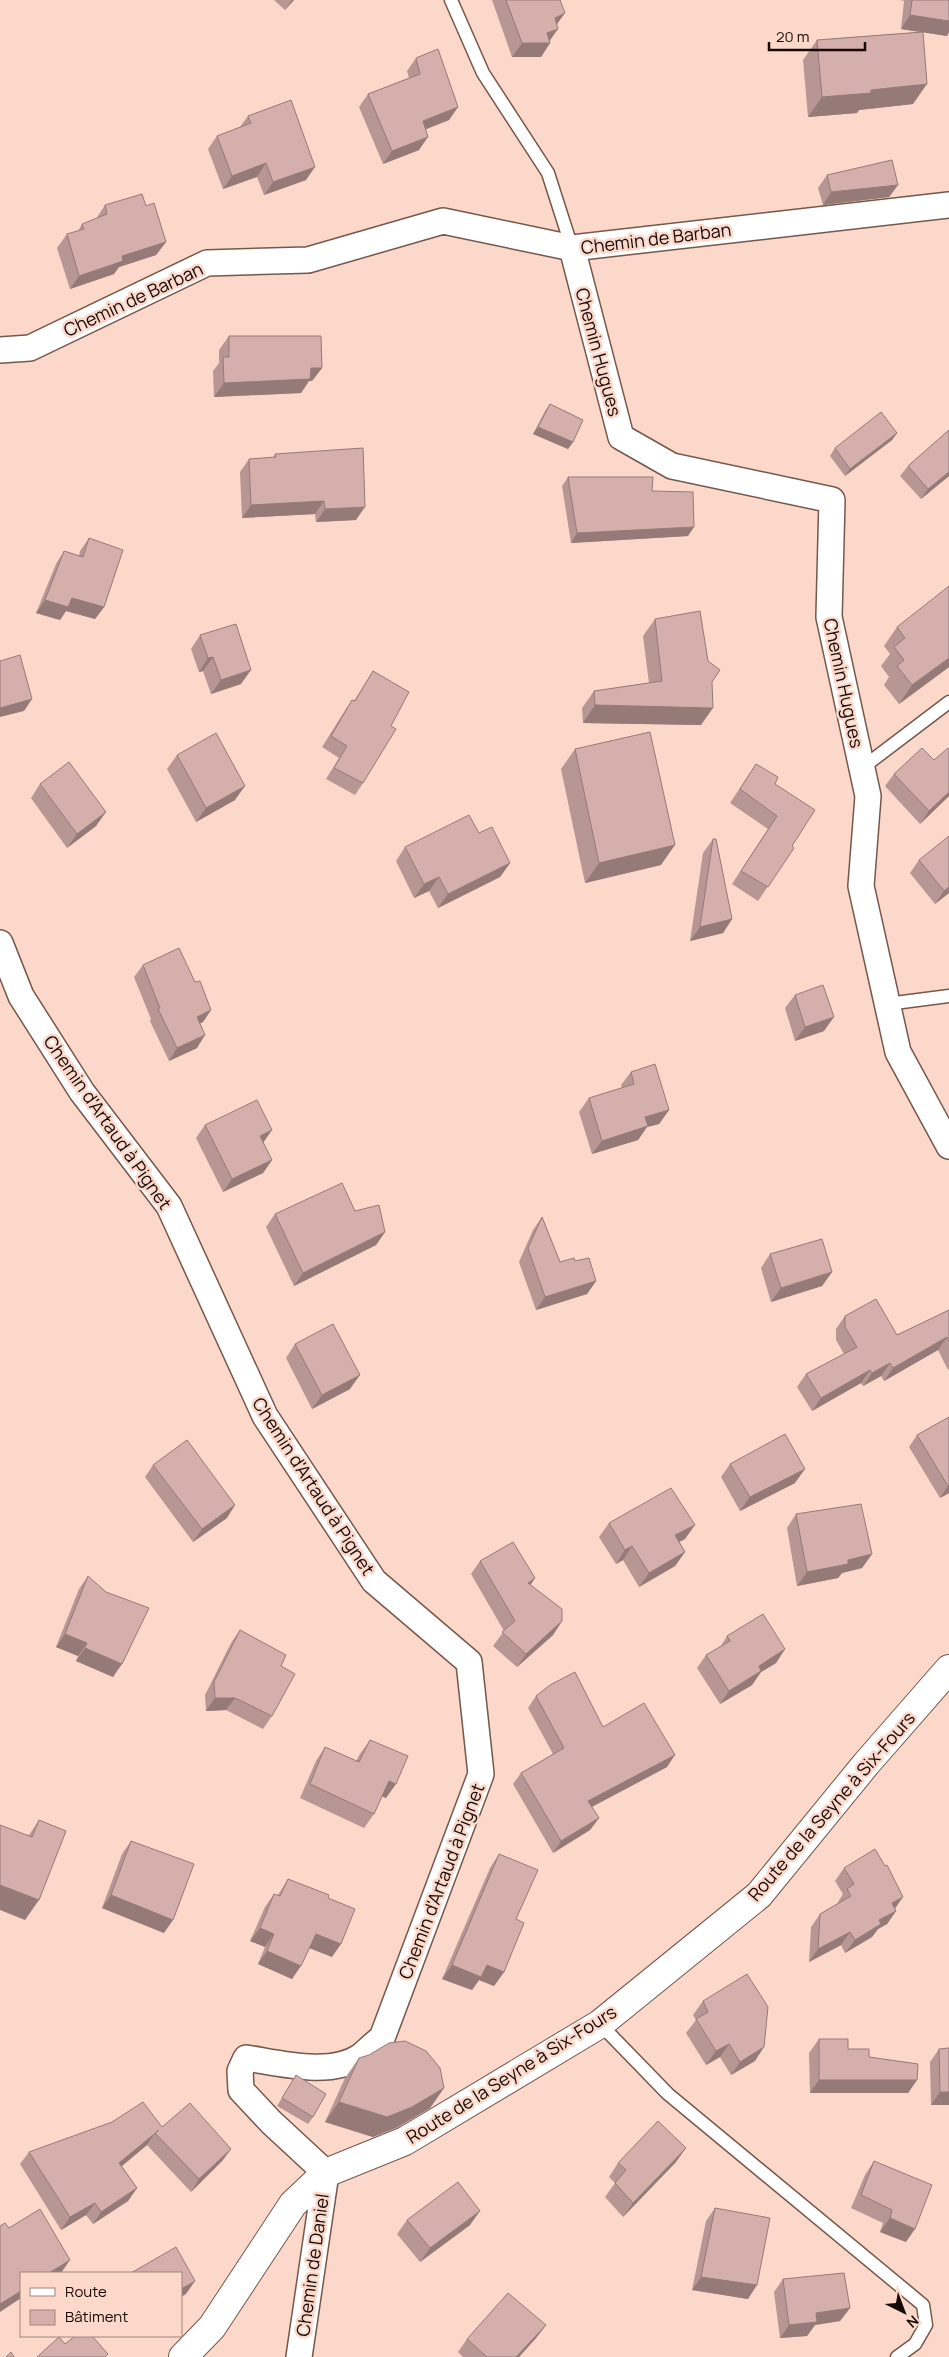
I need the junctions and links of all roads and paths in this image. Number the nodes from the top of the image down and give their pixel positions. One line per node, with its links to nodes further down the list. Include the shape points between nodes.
1 (451, 0): 3 (lane, via 483,73 548,173)
2 (949, 206): 3 (street, Chemin de Barban)
3 (572, 248): 4 (street, Chemin de Barban, via 443,221 308,260 207,263 30,348); 6 (street, Chemin Hugues, via 621,437 672,466 832,500 829,617)
4 (0, 350)
5 (949, 702): 6 (lane)
6 (862, 768): 9 (street, Chemin Hugues, via 868,796 861,886)
7 (0, 943): 13 (street, Chemin d'Artaud à Pignet, via 21,996 82,1092 169,1206 265,1416 374,1581 469,1662 481,1774 382,2038 360,2057 328,2067 300,2067 246,2058 240,2071 241,2090)
8 (949, 996): 9 (lane)
9 (887, 1004): 10 (street, Chemin Hugues, via 898,1052)
10 (949, 1146)
11 (949, 1669): 12 (street, Route de la Seyne à Six-Fours, via 759,1895)
12 (600, 2024): 13 (street, Route de la Seyne à Six-Fours, via 405,2140); 16 (lane, via 668,2094 923,2304 926,2325 915,2344)
13 (326, 2173): 14 (street, via 293,2204 212,2327); 15 (street, Chemin de Daniel)
14 (183, 2357)
15 (299, 2357)
16 (896, 2357)

